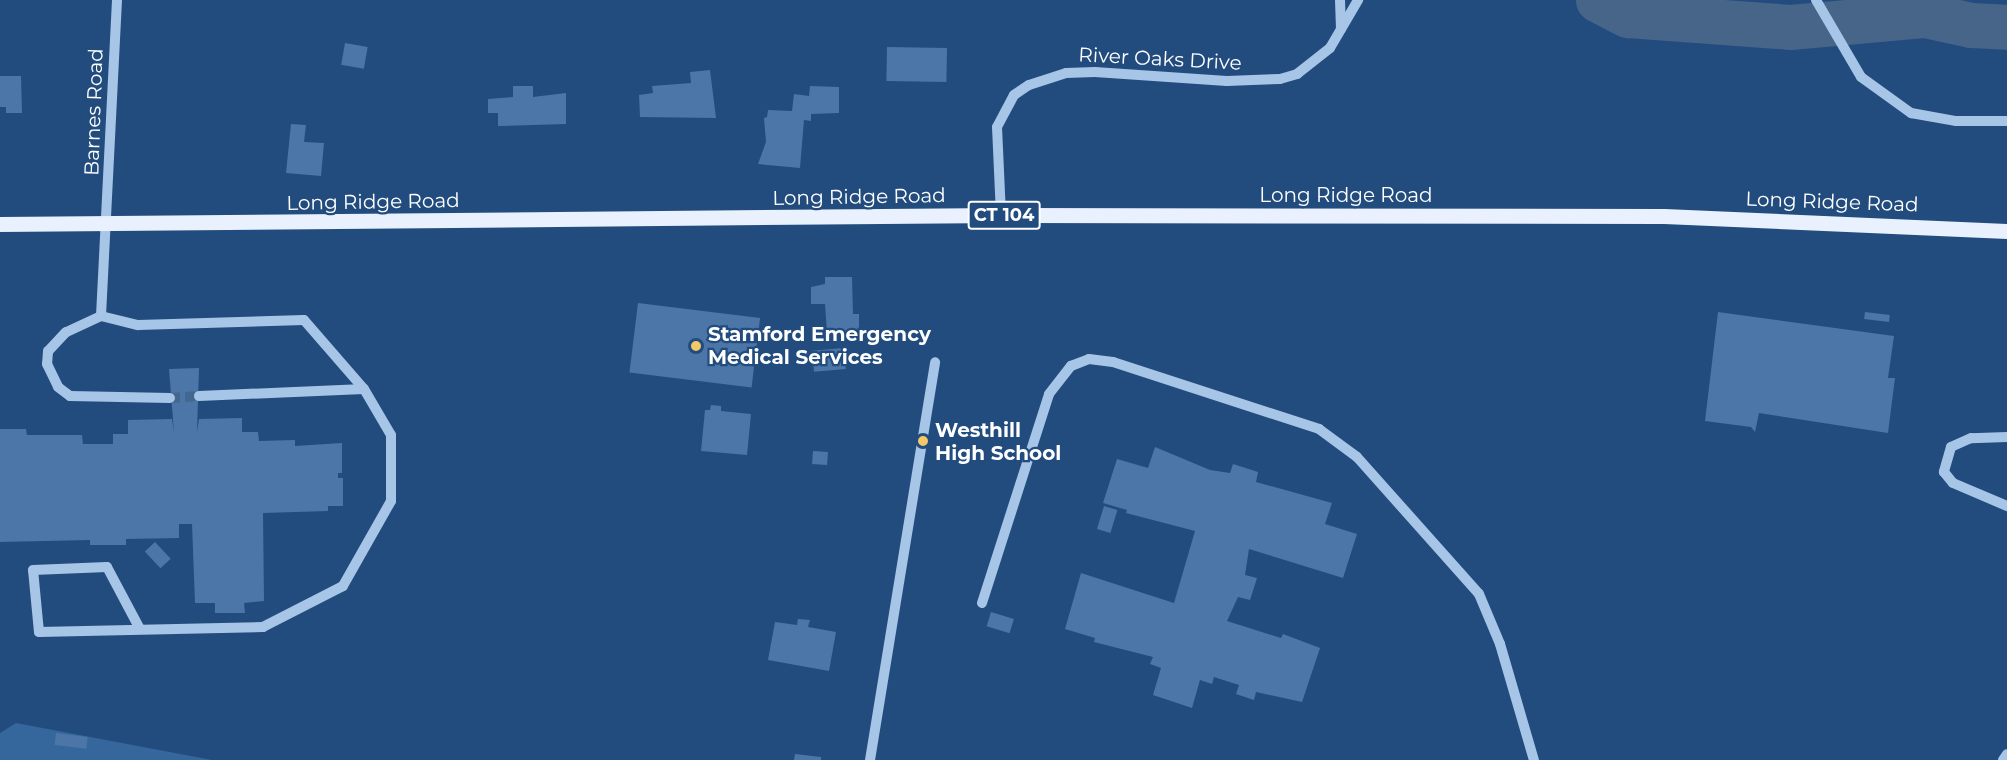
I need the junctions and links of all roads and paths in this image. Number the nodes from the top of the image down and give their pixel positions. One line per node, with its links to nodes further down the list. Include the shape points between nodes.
1 (117, 0): 9 (street, Barnes Road)
2 (1340, 0): 5 (street)
3 (1358, 0): 5 (street, River Oaks Drive)
4 (1816, 0): 6 (street, via 1861,76 1911,113 1956,121)
5 (1341, 29): 7 (street, River Oaks Drive, via 1330,48 1314,62 1297,74 1280,79 1227,81 1095,72 1066,73 1029,85 1014,95 997,127)
6 (2007, 121)
7 (1001, 215): 9 (main road, Long Ridge Road / CT 104); 10 (main road, Long Ridge Road / CT 104, via 1664,216)
8 (0, 225): 9 (main road, Long Ridge Road / CT 104)
9 (108, 226): 11 (street, Barnes Road)
10 (2007, 231)
11 (101, 316): 13 (street, via 138,325 304,320); 15 (street, via 66,332 48,351 47,364 58,387 70,396)
12 (935, 362): 21 (street)
13 (364, 389): 14 (street); 19 (street, via 391,435 391,501 343,586 263,627)
14 (200, 396)
15 (170, 398)
16 (2007, 437): 17 (street, via 1971,438 1951,447 1944,472 1953,483)
17 (2007, 506)
18 (982, 603): 22 (street, via 1049,394 1071,366 1089,358 1113,362 1319,429 1357,457 1479,594 1500,644)
19 (140, 629): 19 (street, via 39,632 33,570 107,567)
20 (2007, 754): 23 (street)
21 (870, 760)
22 (1534, 760)
23 (2003, 760)

